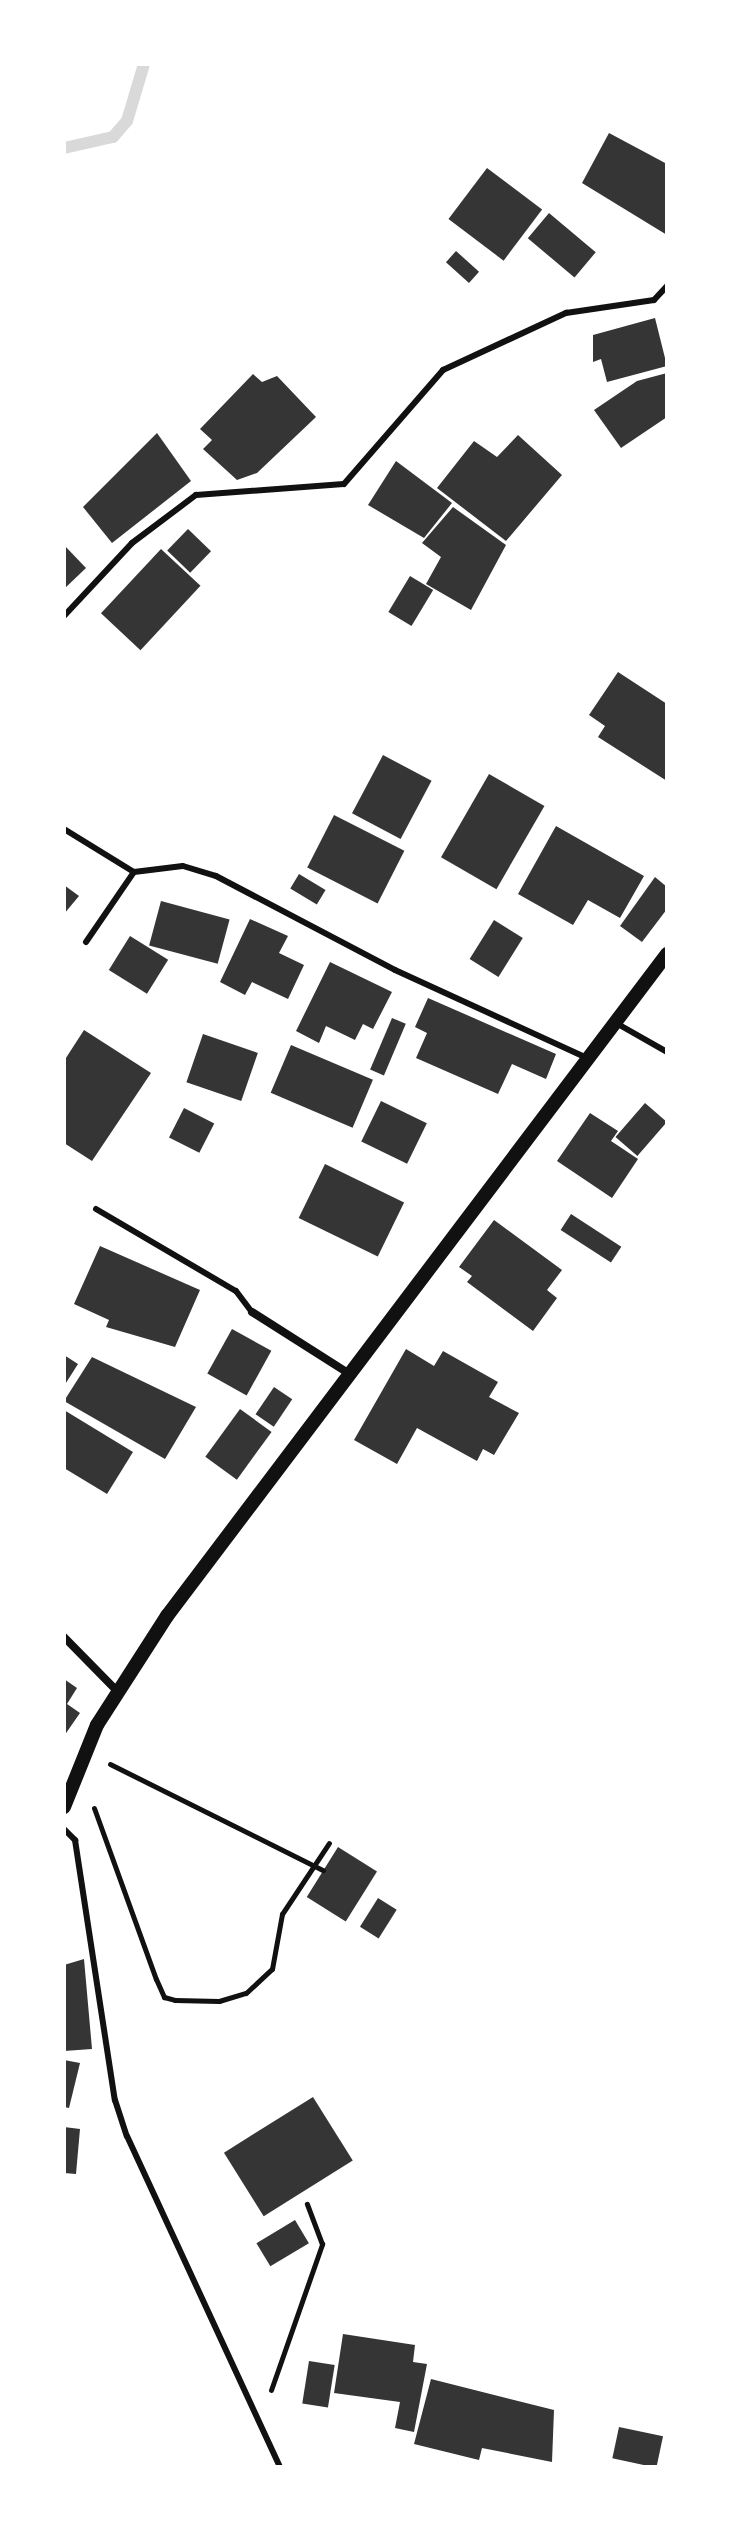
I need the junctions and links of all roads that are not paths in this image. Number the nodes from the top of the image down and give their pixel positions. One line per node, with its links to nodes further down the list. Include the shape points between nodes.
1 (667, 286): 2 (lane, via 654,300 553,318 443,370 344,484 196,495 132,543)
2 (64, 616)
3 (64, 829): 4 (lane)
4 (134, 872): 5 (lane); 9 (lane, via 183,866 216,876 395,970)
5 (86, 942)
6 (667, 954): 7 (street)
7 (616, 1023): 8 (lane); 9 (street)
8 (667, 1052)
9 (589, 1059): 12 (street)
10 (96, 1209): 11 (lane, via 236,1291)
11 (252, 1312): 12 (street)
12 (348, 1373): 14 (street)
13 (64, 1637): 14 (street)
14 (117, 1691): 15 (street)
15 (64, 1807)
16 (64, 1829): 17 (lane, via 75,1840 119,2112)
17 (280, 2467)

